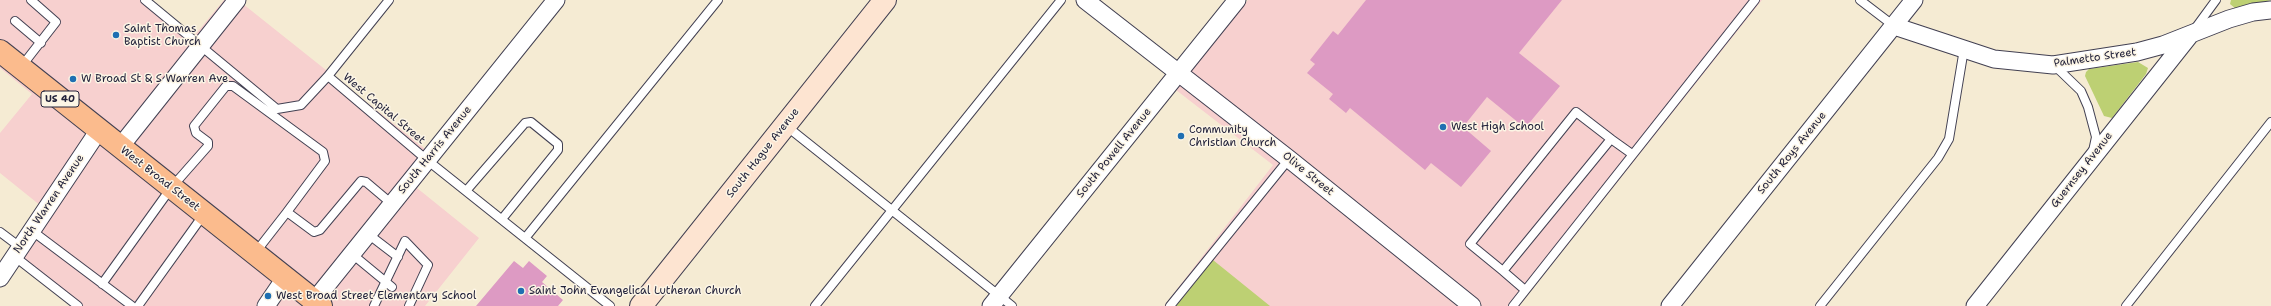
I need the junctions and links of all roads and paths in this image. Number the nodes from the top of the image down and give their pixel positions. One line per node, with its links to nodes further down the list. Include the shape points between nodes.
1 (30, 0): 19 (lane, via 56,22)
2 (145, 0): 20 (lane, West Capital Street)
3 (237, 0): 20 (street)
4 (389, 0): 26 (lane)
5 (556, 0): 35 (street, South Harris Avenue)
6 (718, 0): 46 (lane)
7 (885, 0): 28 (main road, South Hague Avenue)
8 (1061, 0): 39 (lane)
9 (1085, 0): 25 (street, Olive Street)
10 (1237, 0): 25 (street, South Powell Avenue)
11 (1755, 0): 32 (lane)
12 (1860, 0): 17 (lane)
13 (1914, 0): 17 (street, South Roys Avenue)
14 (2216, 0): 18 (lane)
15 (2271, 10): 18 (street, Palmetto Street, via 2228,19)
16 (15, 21): 19 (lane)
17 (1894, 26): 21 (street, Palmetto Street); 72 (street, South Roys Avenue)
18 (2190, 35): 23 (street, Palmetto Street, via 2137,52); 33 (street, Guernsey Avenue)
19 (41, 43): 24 (lane)
20 (201, 45): 26 (lane, West Capital Street, via 277,109 301,105); 31 (street)
21 (1964, 49): 23 (street, Palmetto Street, via 1994,59); 73 (lane, via 1949,139 1938,158)
22 (0, 51): 24 (main road, West Broad Street / US 40)
23 (2054, 65): 33 (lane, via 2081,91 2088,107 2096,138)
24 (21, 68): 29 (main road, West Broad Street / US 40)
25 (1179, 73): 34 (street, Olive Street); 57 (street, South Powell Avenue)
26 (328, 76): 35 (lane, West Capital Street)
27 (2271, 122): 75 (lane)
28 (784, 125): 39 (lane); 66 (main road, South Hague Avenue)
29 (99, 130): 31 (main road, West Broad Street / US 40); 43 (street, North Warren Avenue)
30 (1611, 139): 32 (lane); 51 (lane); 51 (lane, via 1576,112 1470,244)
31 (120, 147): 36 (main road, West Broad Street / US 40)
32 (1632, 154): 56 (lane)
33 (2092, 157): 74 (street, Guernsey Avenue)
34 (1289, 159): 69 (lane); 70 (street, Olive Street)
35 (427, 160): 37 (lane, West Capital Street); 38 (street, South Harris Avenue)
36 (171, 188): 40 (lane, via 208,146 208,142 196,133 194,126 226,86 233,86 323,152 325,161); 41 (main road, West Broad Street / US 40); 54 (lane)
37 (466, 191): 42 (lane, West Capital Street); 42 (lane, via 525,123 531,122 558,144 558,150)
38 (392, 204): 40 (lane, via 366,182 361,181 320,230 314,232); 45 (street, South Harris Avenue)
39 (892, 210): 57 (lane); 67 (lane)
40 (287, 212): 48 (lane)
41 (205, 214): 48 (main road, West Broad Street / US 40); 63 (lane)
42 (502, 219): 46 (lane, West Capital Street)
43 (31, 230): 47 (street, North Warren Avenue); 54 (lane)
44 (0, 232): 47 (lane)
45 (368, 234): 49 (street, South Harris Avenue); 50 (lane)
46 (526, 238): 65 (lane, West Capital Street)
47 (17, 252): 52 (street, North Warren Avenue); 61 (lane)
48 (254, 254): 53 (main road, West Broad Street / US 40)
49 (352, 254): 55 (lane); 58 (street, South Harris Avenue)
50 (397, 263): 55 (lane); 59 (lane, via 405,241 428,265)
51 (1503, 271): 56 (lane)
52 (0, 278)
53 (285, 278): 58 (main road, West Broad Street / US 40); 64 (street)
54 (102, 284): 62 (lane)
55 (389, 284): 60 (lane)
56 (1526, 290): 71 (lane)
57 (995, 301): 68 (lane)
58 (318, 303)
59 (409, 303)
60 (377, 305)
61 (78, 306)
62 (132, 306)
63 (138, 306)
64 (266, 306)
65 (610, 306)
66 (641, 306)
67 (815, 306)
68 (1012, 306)
69 (1170, 306)
70 (1472, 306)
71 (1513, 306)
72 (1670, 306)
73 (1820, 306)
74 (1975, 306)
75 (2126, 306)

